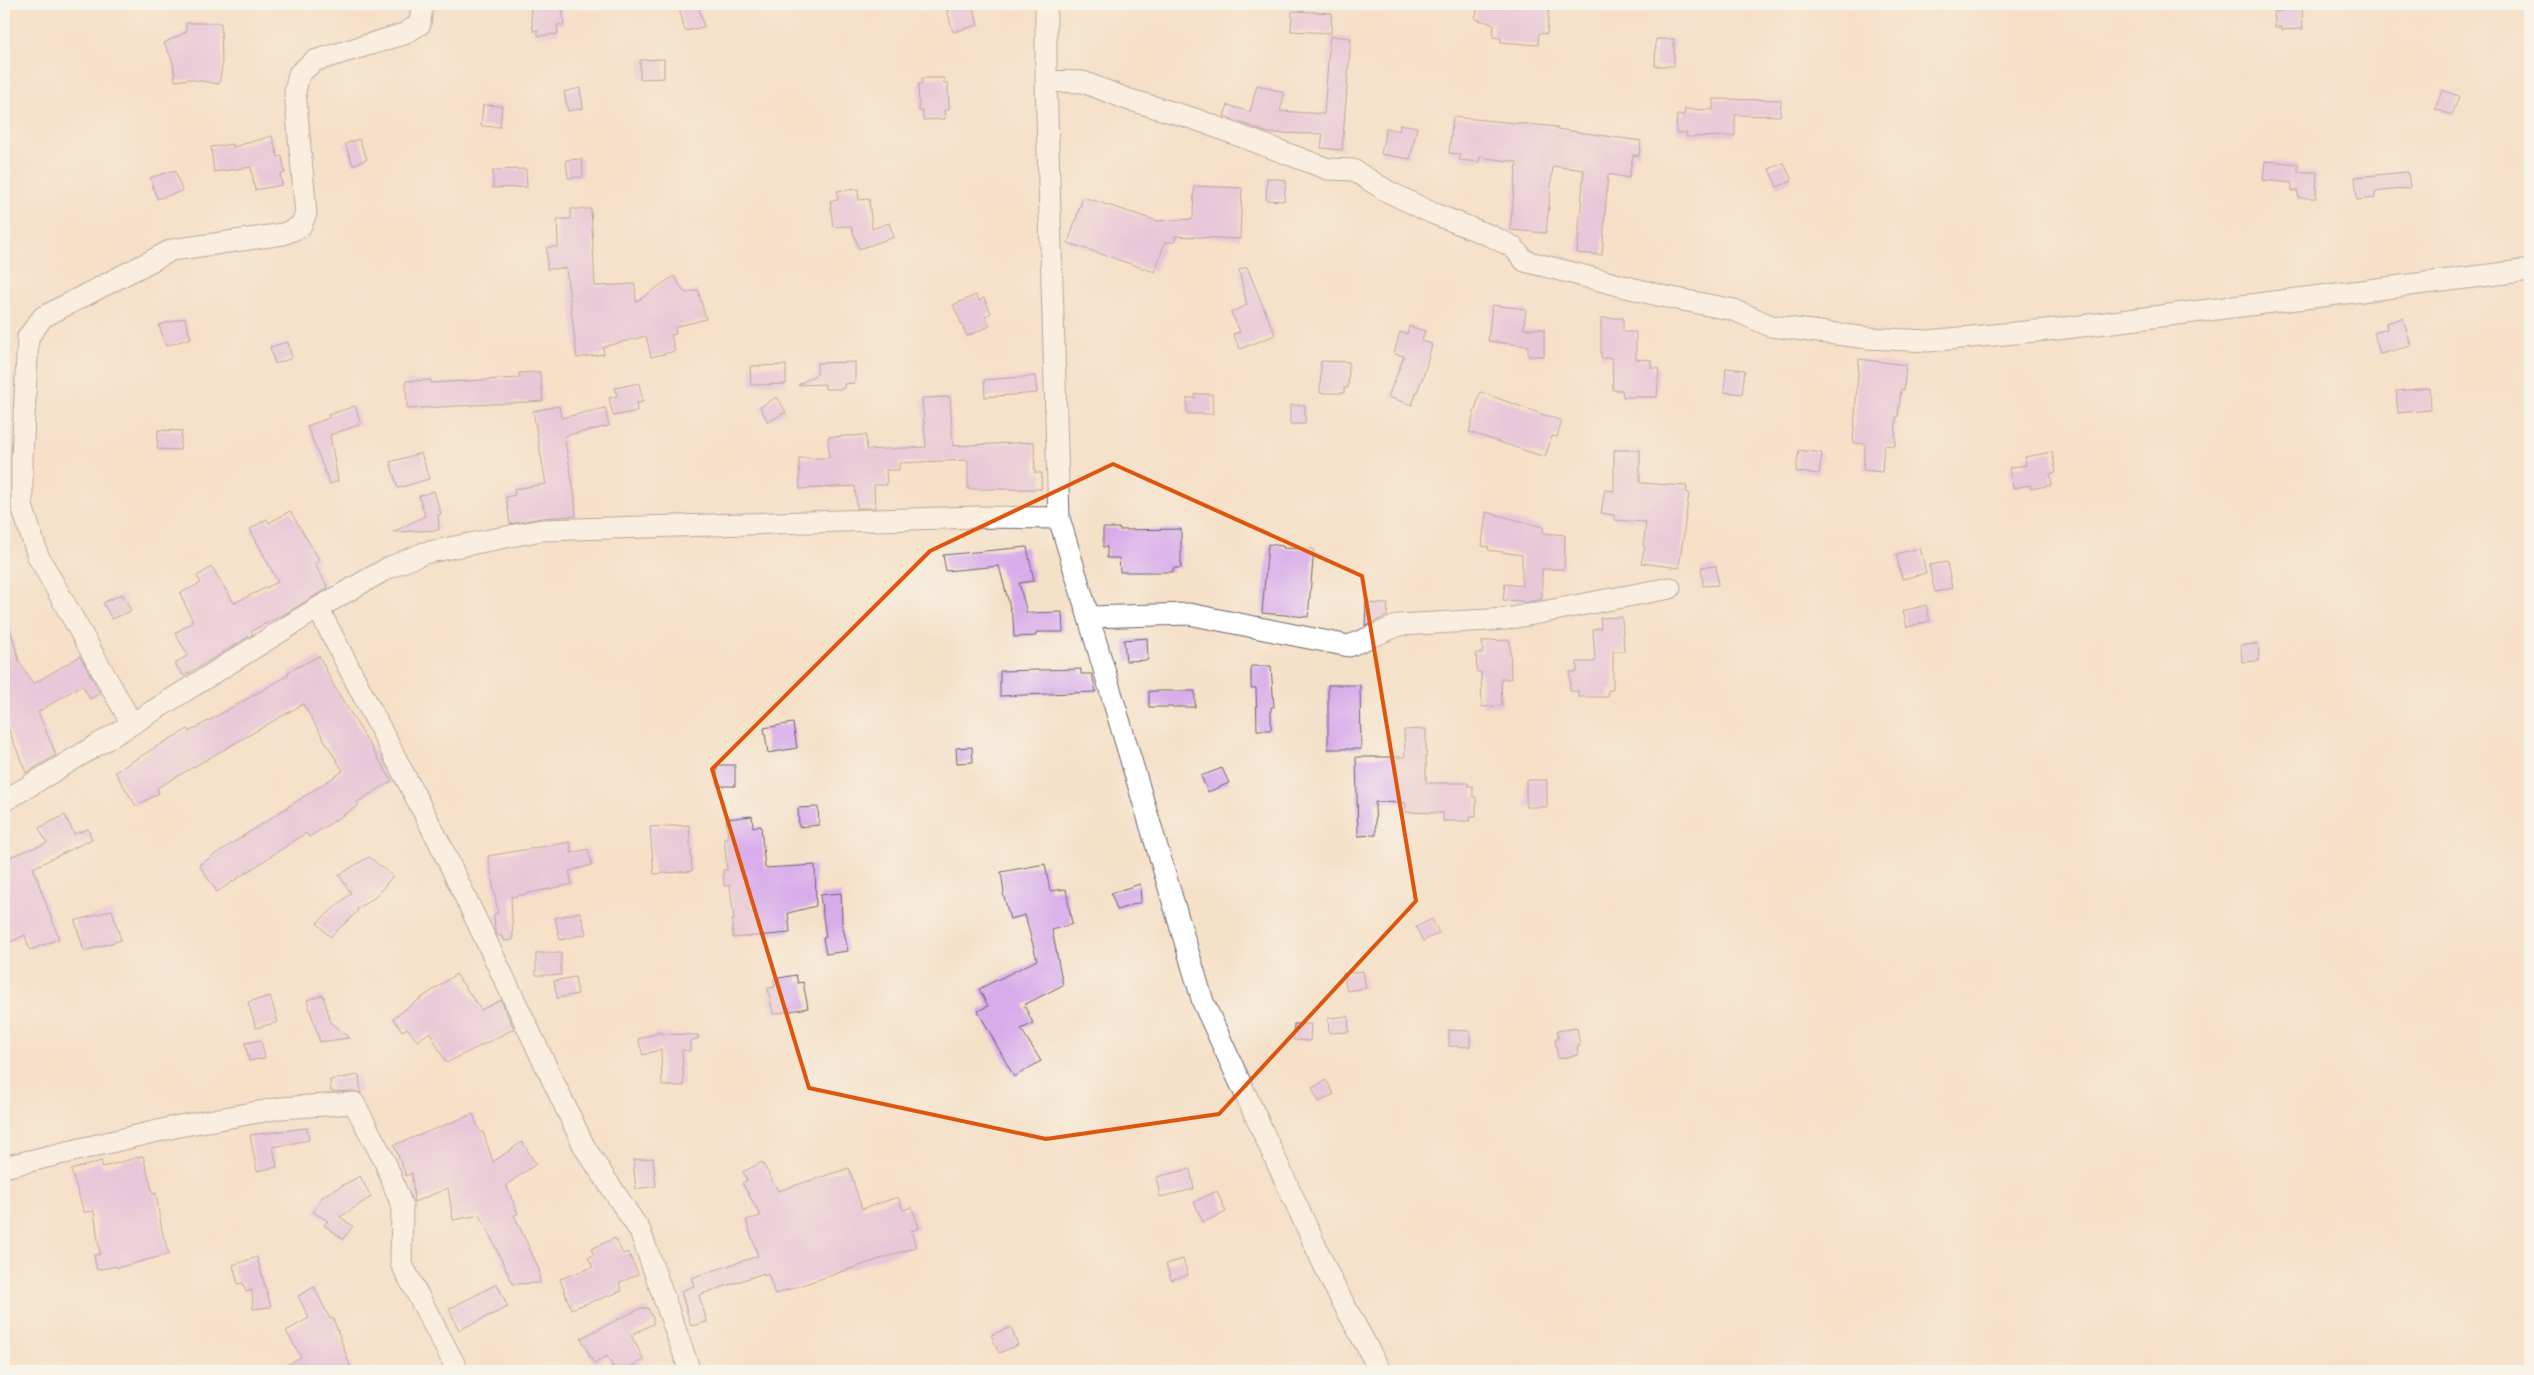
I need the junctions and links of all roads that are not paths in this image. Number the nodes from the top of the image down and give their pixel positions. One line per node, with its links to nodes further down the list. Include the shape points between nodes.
1 (422, 4): 9 (street, via 420,24 404,34 314,61 299,74 295,92 306,214 300,227 283,234 172,250 43,317 28,337 22,506 38,556)
2 (1046, 4): 3 (street)
3 (1046, 81): 4 (street, via 1083,82 1195,119 1328,169 1353,170 1432,213 1513,247 1525,262 1734,310 1771,326 1868,338 1928,340 2058,329); 5 (street)
4 (2530, 270)
5 (1059, 518): 7 (street, via 978,517 542,530 424,553 388,568); 8 (street)
6 (1670, 588): 8 (street, via 1506,620 1399,625 1349,646 1189,614)
7 (318, 608): 9 (street); 13 (street, via 440,844 585,1148 640,1231)
8 (1089, 617): 14 (street, via 1203,1002 1332,1282)
9 (132, 724): 10 (street)
10 (4, 801)
11 (4, 1166): 12 (street, via 179,1126 281,1108 354,1103 385,1162 402,1206 401,1263)
12 (458, 1371)
13 (690, 1371)
14 (1380, 1371)

